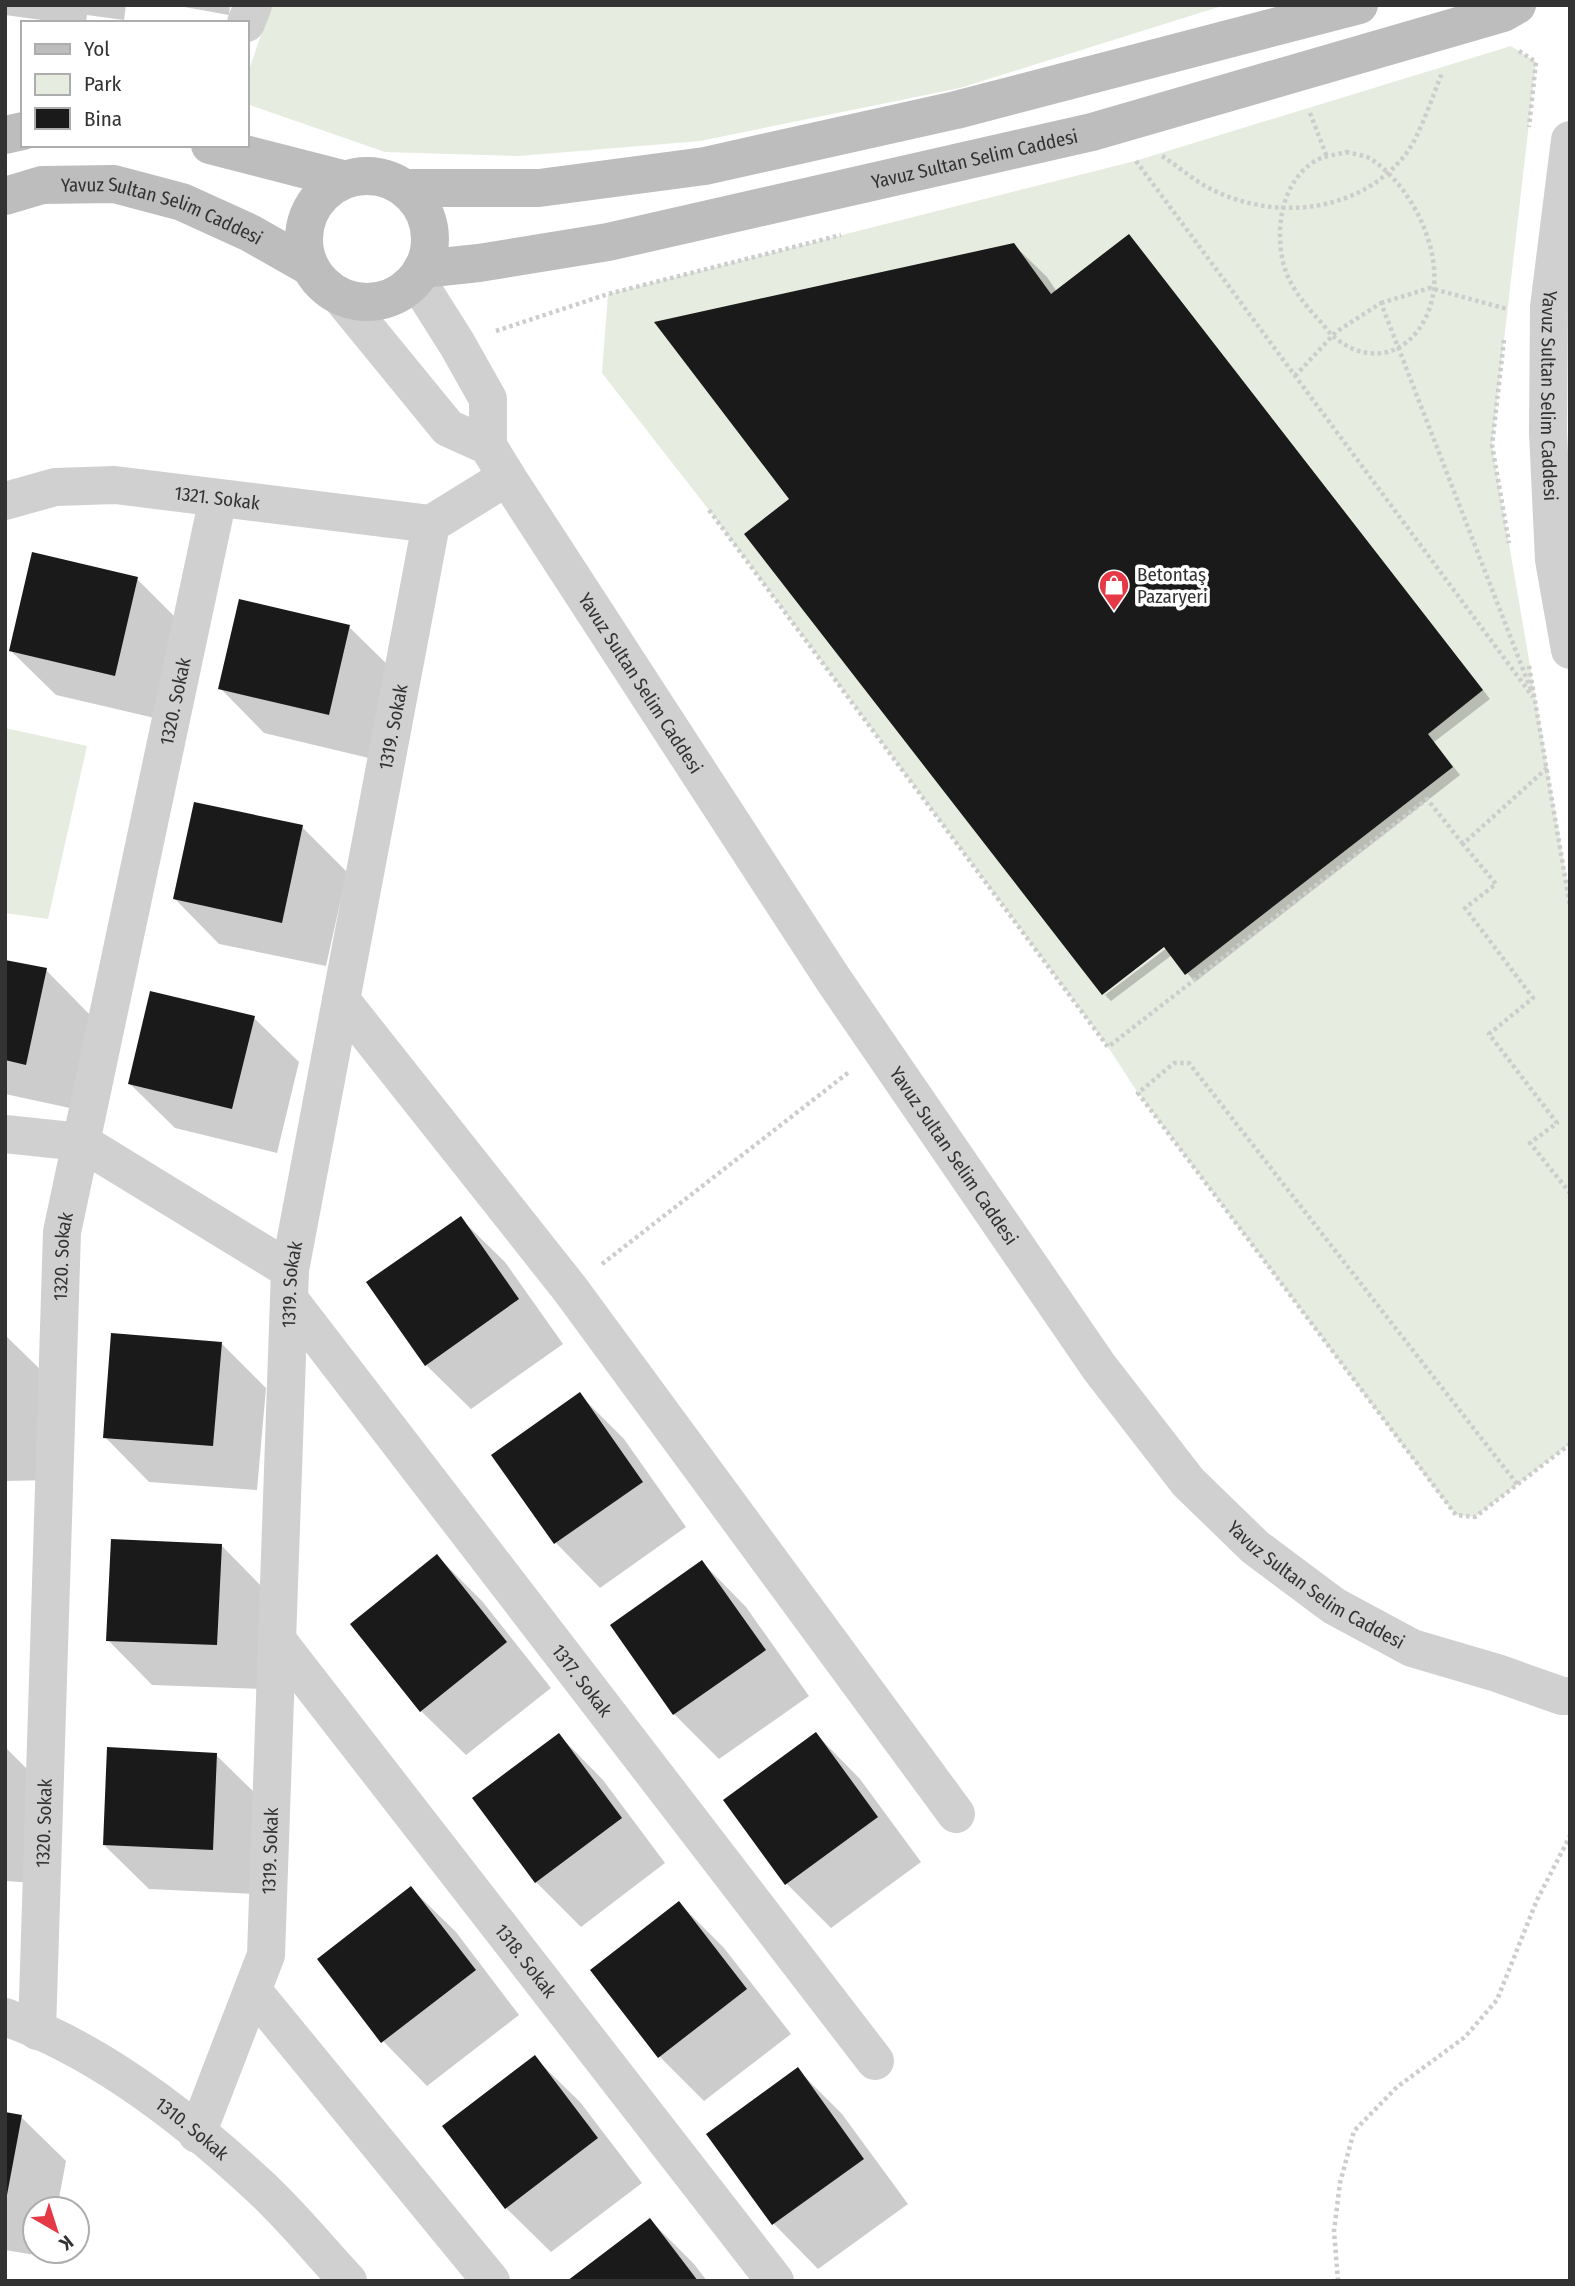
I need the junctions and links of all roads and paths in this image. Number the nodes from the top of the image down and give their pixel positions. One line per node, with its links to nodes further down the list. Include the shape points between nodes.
1 (1359, 5): 12 (main road, via 956,110 705,166 539,188)
2 (1517, 5): 16 (main road, Yavuz Sultan Selim Caddesi, via 1503,13 1092,132 608,242)
3 (1446, 66): 10 (path, via 1405,155)
4 (1308, 108): 8 (path)
5 (1570, 140): 24 (street, Yavuz Sultan Selim Caddesi, via 1549,307)
6 (219, 147): 11 (main road)
7 (1159, 153): 14 (path, via 1215,191 1257,205)
8 (1327, 158): 10 (path, via 1346,152 1369,158); 14 (path, via 1317,160 1300,175)
9 (1135, 161): 23 (path)
10 (1386, 172): 14 (path, via 1373,185 1341,201); 17 (path, via 1415,209 1428,236)
11 (342, 179): 12 (main road, via 364,175); 15 (main road, via 312,206 304,226)
12 (407, 188): 16 (main road, via 427,220 430,240)
13 (5, 196): 15 (main road, Yavuz Sultan Selim Caddesi, via 42,185 114,184 182,202)
14 (1283, 207): 21 (path, via 1283,263 1294,290)
15 (310, 267): 18 (main road, via 322,284)
16 (419, 274): 18 (main road, via 400,292 381,300 360,302); 25 (street, via 488,399)
17 (1434, 290): 19 (path); 20 (path); 22 (path, via 1420,330)
18 (340, 296): 25 (street, via 448,428)
19 (1381, 303): 21 (path); 22 (path)
20 (1508, 309)
21 (1333, 337): 22 (path, via 1355,350 1379,355); 23 (path)
22 (1399, 350): 23 (path, via 1535,700)
23 (1295, 376)
24 (1559, 432): 30 (street, Yavuz Sultan Selim Caddesi, via 1554,560)
25 (497, 462): 29 (street); 34 (street, Yavuz Sultan Selim Caddesi)
26 (218, 498): 27 (street, 1321. Sokak, via 115,485 54,488); 29 (street, 1321. Sokak); 36 (street, 1320. Sokak)
27 (5, 501)
28 (709, 510): 32 (path, via 1108,1048 1427,799)
29 (431, 524): 33 (street, 1319. Sokak)
30 (1570, 650)
31 (1546, 768): 32 (path)
32 (1464, 844): 37 (path, via 1496,884 1465,908 1533,998 1489,1034 1557,1123 1530,1143)
33 (341, 1000): 38 (street, 1319. Sokak); 39 (street)
34 (880, 1048): 39 (path); 43 (street, Yavuz Sultan Selim Caddesi, via 1099,1367 1188,1482 1255,1547 1334,1606 1412,1648)
35 (5, 1135): 36 (street)
36 (81, 1142): 38 (street); 47 (street, 1320. Sokak, via 62,1232)
37 (1570, 1193)
38 (290, 1285): 42 (street, 1319. Sokak); 48 (street, 1317. Sokak)
39 (570, 1289): 44 (street)
40 (1570, 1444): 41 (path)
41 (1517, 1485): 41 (path, via 1475,1517 1455,1515 1138,1093 1174,1063 1189,1063)
42 (276, 1640): 46 (street, 1319. Sokak, via 266,1955); 52 (street, 1318. Sokak)
43 (1570, 1696)
44 (956, 1814)
45 (1570, 1836): 53 (path, via 1537,1899 1497,2000 1465,2037 1398,2087 1354,2131 1340,2183 1334,2231)
46 (254, 1991): 49 (street, 1319. Sokak); 51 (street)
47 (21, 2024): 49 (street, 1310. Sokak, via 80,2049)
48 (875, 2061)
49 (197, 2134): 50 (street, 1310. Sokak, via 257,2184)
50 (348, 2281)
51 (491, 2281)
52 (775, 2281)
53 (1338, 2281)

